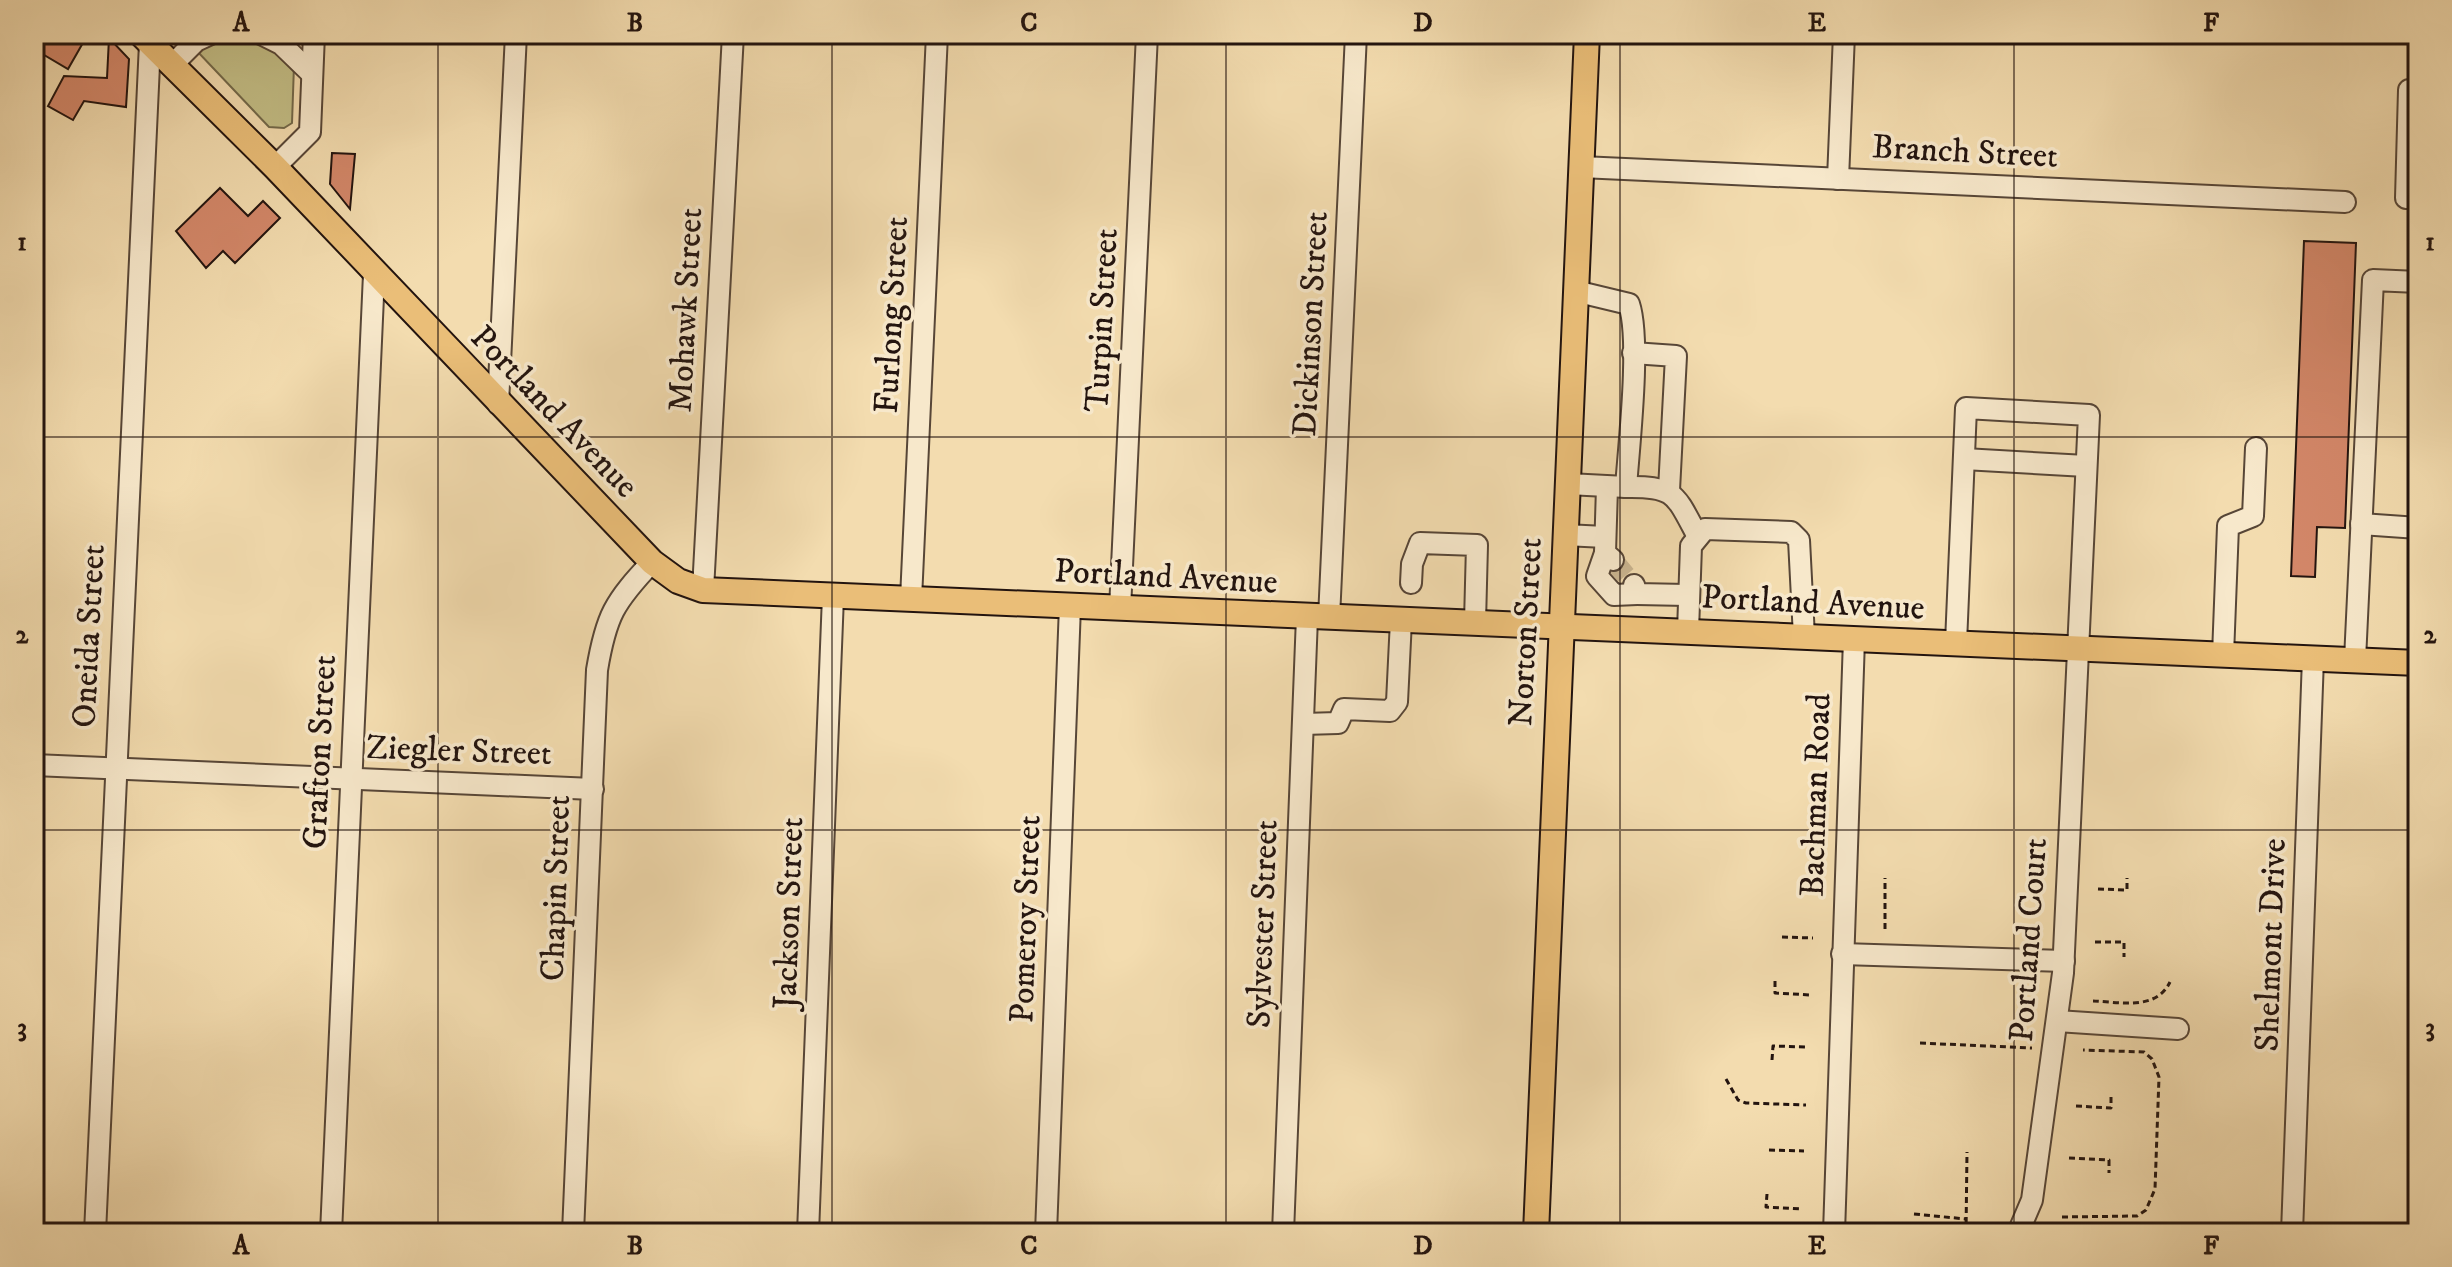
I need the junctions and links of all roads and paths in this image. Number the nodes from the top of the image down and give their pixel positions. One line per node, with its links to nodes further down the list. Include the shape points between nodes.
1 (211, 34): 12 (street)
2 (261, 34): 13 (street, via 281,44)
3 (314, 34): 13 (street)
4 (516, 34): 24 (street)
5 (733, 34): 38 (street, Mohawk Street)
6 (937, 34): 41 (street, Furlong Street)
7 (1147, 34): 43 (street, Turpin Street)
8 (1356, 34): 44 (street, Dickinson Street)
9 (1587, 34): 16 (main road, Norton Street)
10 (1844, 34): 17 (street)
11 (146, 39): 12 (main road, Portland Avenue); 59 (street, Oneida Street)
12 (171, 66): 15 (main road, Portland Avenue)
13 (312, 74): 15 (street, via 310,132)
14 (2409, 90): 18 (street, via 2406,198)
15 (275, 167): 20 (main road, Portland Avenue)
16 (1581, 167): 17 (street, Branch Street); 22 (main road, Norton Street)
17 (1838, 179): 19 (street, Branch Street)
18 (2418, 198)
19 (2345, 202)
20 (374, 274): 24 (main road, Portland Avenue); 60 (street, Grafton Street)
21 (2418, 282): 31 (street, via 2373,280)
22 (1575, 291): 23 (street, via 1629,304); 28 (main road, Norton Street)
23 (1633, 353): 29 (street); 30 (street, via 1676,356)
24 (498, 404): 36 (main road, Portland Avenue)
25 (2256, 448): 53 (street, via 2253,516 2228,526)
26 (1964, 459): 27 (street); 27 (street, Portland Court, via 1966,408 2089,415); 51 (street)
27 (2086, 466): 52 (street, Portland Court)
28 (1568, 484): 29 (street); 33 (main road, Norton Street)
29 (1617, 487): 30 (street); 35 (street)
30 (1669, 490): 34 (street)
31 (2361, 524): 32 (street); 55 (street)
32 (2418, 528)
33 (1565, 535): 35 (street); 47 (main road, Norton Street)
34 (1697, 535): 39 (street, via 1691,546); 49 (street, via 1705,529 1791,532 1799,540)
35 (1608, 550): 39 (street, via 1597,576 1614,595 1635,589)
36 (652, 562): 38 (main road, Portland Avenue, via 678,581); 61 (street, Chapin Street, via 604,625)
37 (1411, 583): 46 (street, via 1420,543 1477,545)
38 (703, 590): 40 (main road, Portland Avenue)
39 (1687, 595): 48 (street)
40 (833, 596): 41 (main road, Portland Avenue); 100 (street, Jackson Street)
41 (911, 599): 42 (main road, Portland Avenue)
42 (1070, 606): 43 (main road, Portland Avenue); 101 (street, Pomeroy Street)
43 (1120, 609): 44 (main road, Portland Avenue)
44 (1318, 617): 45 (main road, Portland Avenue); 57 (street, Sylvester Street)
45 (1401, 620): 46 (main road, Portland Avenue); 57 (street, via 1397,702 1390,711 1344,709 1338,723)
46 (1475, 622): 47 (main road, Portland Avenue)
47 (1560, 626): 48 (main road, Portland Avenue); 103 (main road, Norton Street)
48 (1688, 631): 49 (main road, Portland Avenue)
49 (1804, 637): 50 (main road, Portland Avenue)
50 (1854, 639): 51 (main road, Portland Avenue); 69 (street, Bachman Road)
51 (1956, 643): 52 (main road, Portland Avenue)
52 (2076, 648): 53 (main road, Portland Avenue); 71 (street, Portland Court)
53 (2223, 655): 54 (main road, Portland Avenue)
54 (2313, 658): 55 (main road, Portland Avenue); 107 (street, Shelmont Drive)
55 (2355, 660): 56 (main road, Portland Avenue)
56 (2418, 663)
57 (1303, 724): 102 (street, Sylvester Street)
58 (34, 765): 59 (street, Ziegler Street)
59 (115, 768): 60 (street, Ziegler Street); 97 (street, Oneida Street)
60 (351, 778): 61 (street, Ziegler Street); 98 (street, Grafton Street)
61 (593, 789): 99 (street, Chapin Street)
62 (1885, 878): 65 (path)
63 (2127, 878): 64 (path, via 2127,890)
64 (2098, 889)
65 (1885, 929)
66 (1782, 937): 67 (path)
67 (1813, 938)
68 (2095, 942): 70 (path, via 2124,942)
69 (1842, 954): 71 (street); 104 (street)
70 (2124, 957)
71 (2064, 961): 76 (street, Portland Court)
72 (1775, 981): 74 (path, via 1775,993)
73 (2170, 982): 75 (path, via 2166,992 2149,1002)
74 (1810, 995)
75 (2093, 1001)
76 (2057, 1021): 77 (street); 106 (street, Portland Court, via 2032,1200)
77 (2178, 1029)
78 (1920, 1043): 80 (path)
79 (1808, 1047): 82 (path, via 1773,1046)
80 (2035, 1048)
81 (2083, 1050): 95 (path, via 2144,1052 2156,1065 2155,1189 2146,1210 2137,1216)
82 (1772, 1060)
83 (1726, 1079): 85 (path, via 1738,1100 1746,1103)
84 (2111, 1096): 86 (path, via 2111,1108)
85 (1806, 1105)
86 (2076, 1106)
87 (1769, 1150): 88 (path)
88 (1804, 1151)
89 (1967, 1152): 96 (path)
90 (2069, 1158): 91 (path, via 2109,1160)
91 (2109, 1173)
92 (1767, 1194): 93 (path, via 1766,1207)
93 (1802, 1209)
94 (1914, 1214): 96 (path)
95 (2062, 1217)
96 (1966, 1219): 105 (path)
97 (95, 1233)
98 (331, 1233)
99 (573, 1233)
100 (808, 1233)
101 (1046, 1233)
102 (1283, 1233)
103 (1536, 1233)
104 (1834, 1233)
105 (1966, 1233)
106 (2018, 1233)
107 (2292, 1233)

